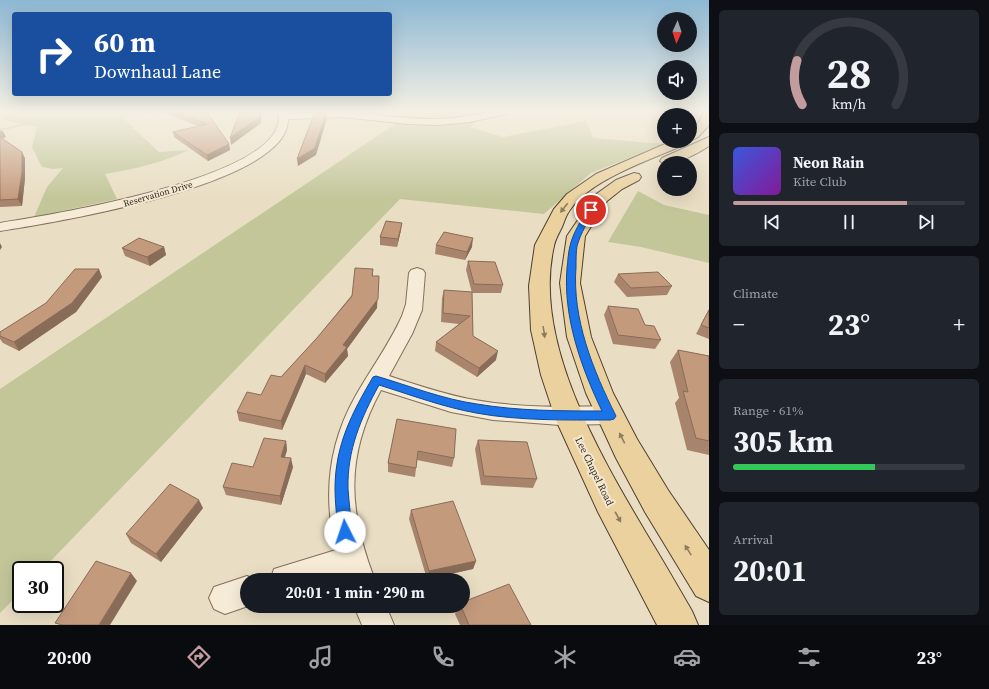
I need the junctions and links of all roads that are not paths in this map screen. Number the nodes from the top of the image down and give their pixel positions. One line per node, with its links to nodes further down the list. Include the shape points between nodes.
1 (273, 141): 4 (street, Reservation Drive, via 240,164 165,193 66,216)
2 (675, 148): 7 (main road, Lee Chapel Road, one-way to 7, via 631,163 585,188 562,209 547,240 542,262 540,312 546,348)
3 (682, 148): 8 (main road, Lee Chapel Road, via 600,198 584,220 575,241 570,282 575,319 587,363)
4 (0, 227)
5 (417, 273): 6 (street, via 412,313)
6 (376, 380): 7 (street, via 476,409); 9 (street, via 353,424 342,469 345,532)
7 (569, 416): 8 (street); 14 (main road, Lee Chapel Road, one-way to 14, via 597,478)
8 (610, 416): 11 (main road, Lee Chapel Road, one-way to 8, via 649,487)
9 (356, 570): 10 (street)
10 (335, 573)
11 (709, 583)
12 (373, 613): 13 (street)
13 (378, 625)
14 (678, 625)

